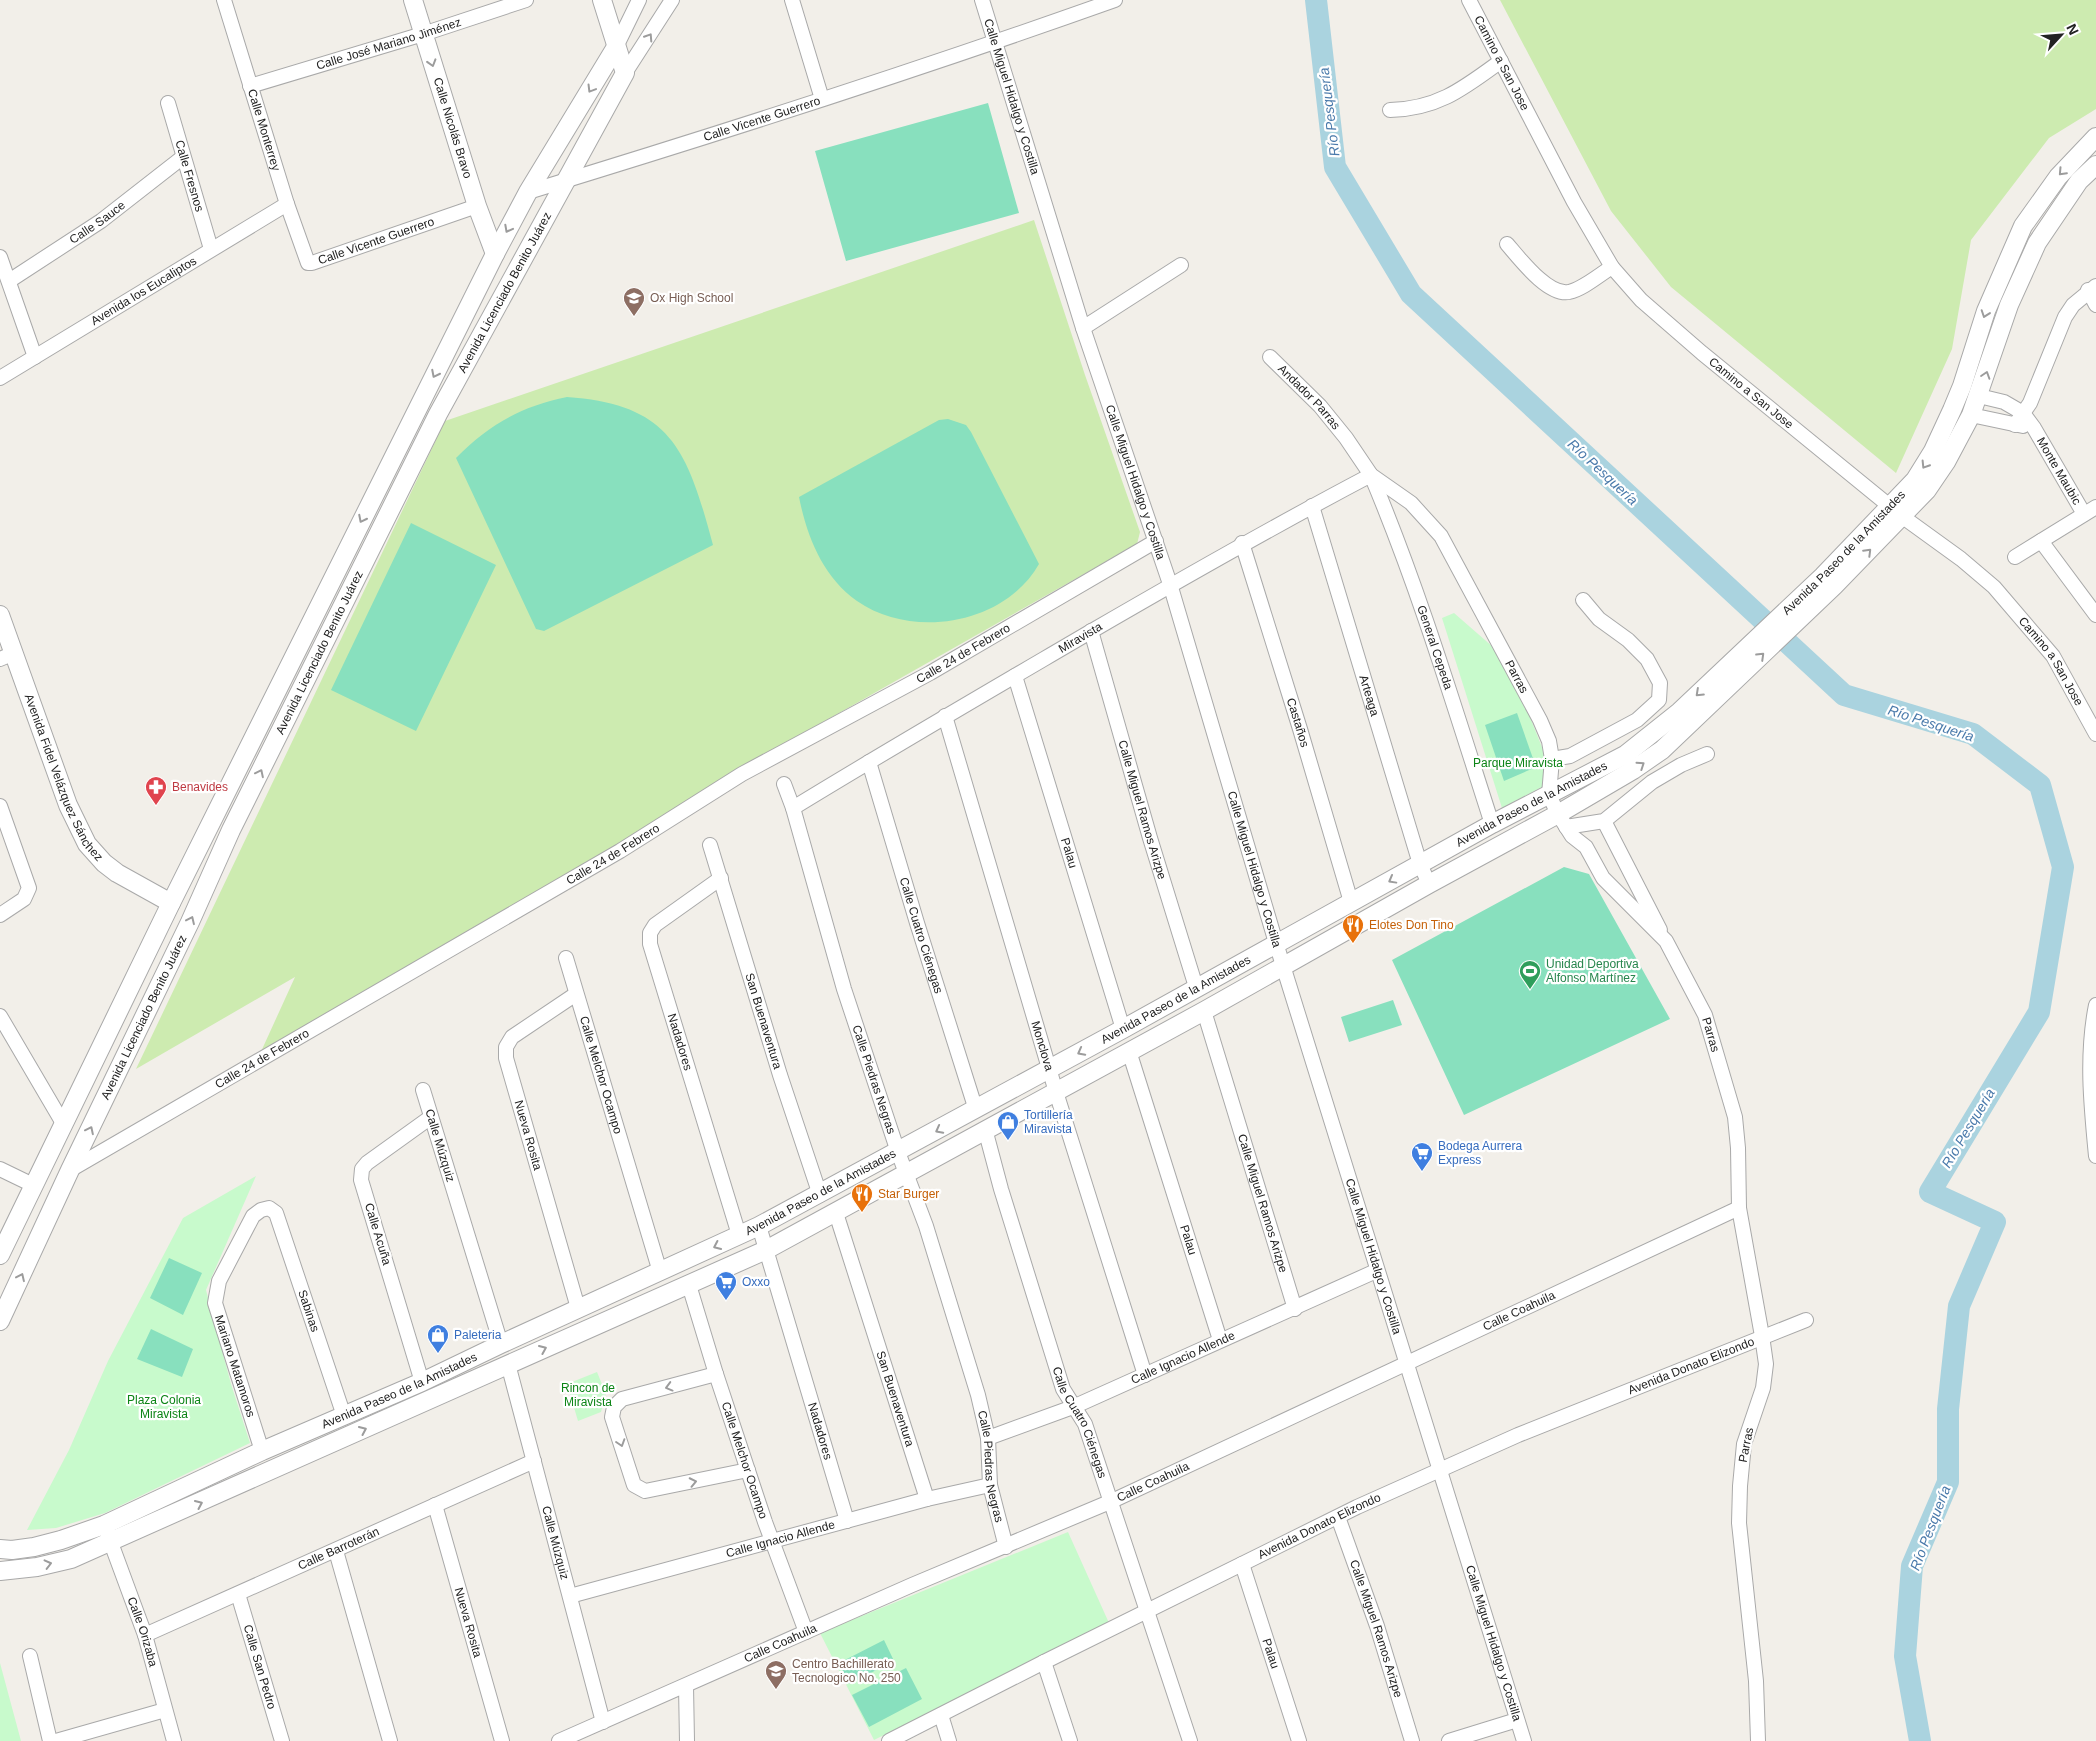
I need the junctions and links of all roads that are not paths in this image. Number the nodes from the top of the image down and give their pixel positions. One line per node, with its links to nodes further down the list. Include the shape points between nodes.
1 (224, 0): 16 (street, Calle Monterrey)
2 (412, 0): 11 (street, Calle Nicolás Bravo)
3 (526, 0): 11 (street, Calle José Mariano Jiménez)
4 (602, 0): 13 (street)
5 (639, 0): 13 (street, Avenida Licenciado Benito Juárez)
6 (672, 0): 15 (street, Avenida Licenciado Benito Juárez, one-way to 6)
7 (792, 0): 17 (street)
8 (982, 0): 12 (street, Calle Miguel Hidalgo y Costilla)
9 (1115, 0): 12 (street, Calle Vicente Guerrero)
10 (1469, 0): 14 (street, Camino a San Jose)
11 (423, 34): 16 (street, Calle José Mariano Jiménez); 26 (street, Calle Nicolás Bravo, one-way to 26)
12 (994, 43): 17 (street, Calle Vicente Guerrero); 37 (street, Calle Miguel Hidalgo y Costilla)
13 (616, 47): 15 (street); 24 (street, Avenida Licenciado Benito Juárez, one-way to 24)
14 (1501, 61): 19 (street, via 1450,96 1406,110); 33 (street, Camino a San Jose, via 1574,202)
15 (625, 73): 23 (street, Avenida Licenciado Benito Juárez)
16 (250, 86): 25 (street, Calle Monterrey)
17 (822, 99): 23 (street, Calle Vicente Guerrero)
18 (168, 103): 21 (street, Calle Fresnos)
19 (1390, 110)
20 (2096, 137): 50 (street, Avenida Paseo de la Amistades, one-way to 50, via 2058,176 2023,226 1991,297 1962,386 1933,451)
21 (184, 157): 28 (street, Calle Fresnos); 34 (street, Calle Sauce, via 101,221)
22 (2096, 165): 41 (street, Avenida Paseo de la Amistades, one-way to 22, via 2009,306 2037,243 2080,181)
23 (567, 180): 24 (street, Calle Vicente Guerrero); 79 (street, Avenida Licenciado Benito Juárez, one-way to 23, via 438,414)
24 (528, 192): 29 (street, Avenida Licenciado Benito Juárez, one-way to 29)
25 (287, 204): 28 (street, Avenida los Eucaliptos); 31 (street, Calle Monterrey)
26 (476, 206): 29 (street, Calle Nicolás Bravo); 31 (street, Calle Vicente Guerrero, via 312,263)
27 (1507, 244): 33 (street, via 1548,288 1559,293 1575,290)
28 (211, 249): 38 (street, Avenida los Eucaliptos)
29 (495, 254): 77 (street, Avenida Licenciado Benito Juárez, one-way to 77)
30 (0, 257): 34 (street)
31 (305, 260)
32 (1180, 265): 37 (street)
33 (1612, 267): 50 (street, Camino a San Jose, via 1641,300 1671,326)
34 (8, 281): 38 (street)
35 (2092, 288): 36 (street); 42 (street, via 2065,317)
36 (2096, 305)
37 (1083, 328): 52 (street, Calle Miguel Hidalgo y Costilla)
38 (35, 356): 40 (street, Avenida los Eucaliptos)
39 (1270, 357): 46 (street, Andador Parras, via 1320,406)
40 (0, 378)
41 (1979, 396): 42 (street, Monte Maubic, via 2004,402); 43 (street, Avenida Paseo de la Amistades)
42 (2023, 413): 44 (street); 45 (street, Monte Maubic)
43 (1971, 415): 44 (street, Monte Maubic); 50 (street, Avenida Paseo de la Amistades, via 1927,490)
44 (2015, 425): 45 (street, Monte Maubic)
45 (2034, 428): 51 (street, Monte Maubic)
46 (1346, 438): 47 (street, Parras)
47 (1372, 475): 48 (street, Miravista); 69 (street, Parras, via 1411,503 1441,536 1540,720); 78 (street, General Cepeda, via 1427,620)
48 (1312, 506): 54 (street, Miravista); 81 (street, Arteaga)
49 (2096, 507): 51 (street)
50 (1897, 511): 56 (street, Avenida Paseo de la Amistades); 67 (street, Camino a San Jose, via 1994,587 2052,656)
51 (2084, 514): 53 (street)
52 (1156, 541): 57 (street, Calle Miguel Hidalgo y Costilla); 108 (street, Calle 24 de Febrero, via 930,673 742,774 620,851)
53 (2041, 541): 55 (street); 59 (street)
54 (1242, 543): 57 (street, Miravista); 84 (street, Castaños)
55 (2015, 557)
56 (1828, 581): 72 (street, Avenida Paseo de la Amistades, one-way to 72, via 1651,736 1624,755); 75 (street, Avenida Paseo de la Amistades, one-way to 56, via 1599,790 1662,750)
57 (1170, 584): 62 (street, Miravista); 88 (street, Calle Miguel Hidalgo y Costilla)
58 (1583, 600): 69 (street, via 1599,619 1647,659 1660,683 1659,700 1637,720 1570,756)
59 (2092, 600): 61 (street)
60 (0, 615): 63 (street, Avenida Fidel Velázquez Sánchez)
61 (2096, 615)
62 (1091, 631): 65 (street, Miravista); 91 (street, Calle Miguel Ramos Arizpe)
63 (3, 634): 64 (street, Avenida Fidel Velázquez Sánchez)
64 (7, 656): 85 (street, Avenida Fidel Velázquez Sánchez, via 87,844 117,873)
65 (1015, 676): 66 (street, Miravista); 96 (street, Palau)
66 (945, 716): 70 (street, Miravista); 98 (street, Monclova)
67 (2096, 734)
68 (1708, 754): 76 (street, via 1652,782)
69 (1552, 759): 72 (street, Parras)
70 (869, 762): 73 (street, Miravista); 101 (street, Calle Cuatro Ciénegas)
71 (784, 784): 73 (street, Calle Piedras Negras)
72 (1550, 795): 75 (street, Parras); 78 (street, Avenida Paseo de la Amistades)
73 (793, 808): 105 (street, Calle Piedras Negras, via 844,989)
74 (1, 812): 86 (street, via 26,875 29,892)
75 (1562, 821): 76 (street); 83 (street, Avenida Paseo de la Amistades); 87 (street, Parras, via 1572,836 1586,846 1603,878)
76 (1604, 821): 87 (street)
77 (211, 823): 79 (street); 85 (street, Avenida Licenciado Benito Juárez)
78 (1492, 824): 81 (street, Avenida Paseo de la Amistades)
79 (231, 830): 108 (street, Avenida Licenciado Benito Juárez, one-way to 79)
80 (710, 845): 82 (street, San Buenaventura)
81 (1420, 864): 83 (street, Arteaga); 84 (street, Avenida Paseo de la Amistades, one-way to 84)
82 (721, 878): 111 (street, San Buenaventura); 116 (street, Nadadores, via 655,925 650,933 650,944)
83 (1429, 884): 90 (street, Avenida Paseo de la Amistades)
84 (1351, 902): 88 (street, Avenida Paseo de la Amistades)
85 (171, 903): 103 (street, Avenida Licenciado Benito Juárez)
86 (0, 915)
87 (1666, 941): 113 (street, Parras, via 1705,1015 1727,1086 1737,1132)
88 (1276, 943): 90 (street, Calle Miguel Hidalgo y Costilla); 91 (street, Avenida Paseo de la Amistades)
89 (566, 958): 92 (street, Calle Melchor Ocampo)
90 (1283, 966): 94 (street, Avenida Paseo de la Amistades); 119 (street, Calle Miguel Hidalgo y Costilla)
91 (1196, 987): 96 (street, Avenida Paseo de la Amistades)
92 (576, 994): 120 (street, Calle Melchor Ocampo); 123 (street, Nueva Rosita, via 512,1037 506,1047 506,1058)
93 (2096, 1005): 106 (street, via 2090,1033 2090,1088)
94 (1204, 1011): 97 (street, Avenida Paseo de la Amistades); 124 (street, Calle Miguel Ramos Arizpe)
95 (0, 1016): 103 (street)
96 (1123, 1030): 98 (street, Avenida Paseo de la Amistades, one-way to 98)
97 (1129, 1052): 100 (street, Avenida Paseo de la Amistades); 129 (street, Palau)
98 (1050, 1069): 100 (street, Monclova); 101 (street, Avenida Paseo de la Amistades)
99 (423, 1090): 102 (street, Calle Múzquiz)
100 (1056, 1092): 104 (street, Avenida Paseo de la Amistades); 135 (street, Monclova)
101 (976, 1110): 105 (street, Avenida Paseo de la Amistades, one-way to 105)
102 (431, 1116): 130 (street, Calle Múzquiz); 137 (street, Calle Acuña, via 368,1163 362,1169 361,1180)
103 (64, 1125): 110 (street, Avenida Licenciado Benito Juárez)
104 (985, 1129): 109 (street, Avenida Paseo de la Amistades); 138 (street, Calle Cuatro Ciénegas, via 1063,1389)
105 (898, 1152): 109 (street, Calle Piedras Negras); 111 (street, Avenida Paseo de la Amistades)
106 (2096, 1156)
107 (0, 1169): 110 (street)
108 (70, 1170): 127 (street, Avenida Licenciado Benito Juárez, one-way to 108)
109 (906, 1174): 114 (street, Avenida Paseo de la Amistades); 141 (street, Calle Piedras Negras, via 952,1307)
110 (33, 1185): 118 (street, Avenida Licenciado Benito Juárez)
111 (820, 1195): 115 (street, Avenida Paseo de la Amistades)
112 (269, 1208): 139 (street, Sabinas, via 276,1212); 143 (street, Mariano Matamoros, via 253,1216 219,1281 215,1303)
113 (1739, 1208): 128 (street, Parras); 133 (street, Calle Coahuila)
114 (836, 1213): 117 (street, Avenida Paseo de la Amistades); 148 (street, San Buenaventura)
115 (759, 1226): 116 (street, Avenida Paseo de la Amistades); 117 (street, Nadadores)
116 (739, 1235): 120 (street, Avenida Paseo de la Amistades, one-way to 120)
117 (766, 1250): 121 (street, Avenida Paseo de la Amistades); 152 (street, Nadadores)
118 (0, 1255)
119 (1376, 1271): 124 (street, Calle Ignacio Allende); 133 (street, Calle Miguel Hidalgo y Costilla)
120 (660, 1272): 122 (street, Avenida Paseo de la Amistades)
121 (690, 1285): 125 (street, Avenida Paseo de la Amistades); 134 (street, Calle Melchor Ocampo)
122 (614, 1293): 123 (street, Avenida Paseo de la Amistades); 125 (street)
123 (578, 1308): 130 (street, Avenida Paseo de la Amistades)
124 (1295, 1309): 129 (street, Calle Ignacio Allende)
125 (621, 1316): 132 (street, Avenida Paseo de la Amistades, one-way to 125)
126 (1806, 1320): 128 (street, Avenida Donato Elizondo)
127 (0, 1321)
128 (1762, 1336): 146 (street, Avenida Donato Elizondo); 189 (street, Parras, via 1766,1364 1763,1388 1744,1444 1740,1486 1740,1523 1756,1680)
129 (1220, 1340): 135 (street, Calle Ignacio Allende)
130 (501, 1344): 131 (street, Avenida Paseo de la Amistades)
131 (466, 1361): 136 (street); 137 (street, Avenida Paseo de la Amistades)
132 (508, 1364): 136 (street, Avenida Paseo de la Amistades); 144 (street, Calle Múzquiz)
133 (1406, 1364): 146 (street, Calle Miguel Hidalgo y Costilla); 149 (street, Calle Coahuila)
134 (716, 1374): 145 (street, Calle Melchor Ocampo); 145 (street, one-way to 145, via 622,1399 614,1407 612,1417 634,1485 645,1492)
135 (1146, 1374): 138 (street, Calle Ignacio Allende)
136 (476, 1378): 142 (street, Avenida Paseo de la Amistades, one-way to 136)
137 (422, 1382): 139 (street, Avenida Paseo de la Amistades)
138 (1073, 1407): 141 (street, Calle Ignacio Allende); 149 (street, Calle Cuatro Ciénegas, via 1085,1424)
139 (344, 1416): 140 (street, Avenida Paseo de la Amistades)
140 (319, 1428): 142 (street); 143 (street, Avenida Paseo de la Amistades)
141 (988, 1438): 147 (street, Calle Piedras Negras)
142 (328, 1445): 155 (street, Avenida Paseo de la Amistades, one-way to 142)
143 (262, 1451): 153 (street, Avenida Paseo de la Amistades)
144 (534, 1461): 150 (street, Calle Barroterán); 162 (street, Calle Múzquiz)
145 (748, 1470): 154 (street, Calle Melchor Ocampo)
146 (1440, 1470): 151 (street, Avenida Donato Elizondo); 171 (street, Calle Miguel Hidalgo y Costilla)
147 (990, 1485): 148 (street, Calle Ignacio Allende); 156 (street, Calle Piedras Negras)
148 (927, 1499): 152 (street, Calle Ignacio Allende)
149 (1112, 1501): 156 (street, Calle Coahuila); 163 (street, Calle Cuatro Ciénegas)
150 (435, 1505): 158 (street, Calle Barroterán); 178 (street, Nueva Rosita)
151 (1338, 1517): 159 (street, Avenida Donato Elizondo); 186 (street, Calle Miguel Ramos Arizpe)
152 (847, 1521): 154 (street, Calle Ignacio Allende)
153 (104, 1525): 155 (street, Calle Orizaba); 157 (street, Avenida Paseo de la Amistades, via 34,1547)
154 (772, 1541): 162 (street, Calle Ignacio Allende); 164 (street, Calle Melchor Ocampo)
155 (110, 1542): 160 (street, Avenida Paseo de la Amistades, one-way to 155, via 71,1559); 165 (street, Calle Orizaba)
156 (1006, 1547): 164 (street, Calle Coahuila)
157 (0, 1549)
158 (336, 1550): 161 (street, Calle Barroterán); 177 (street)
159 (1242, 1564): 163 (street, Avenida Donato Elizondo); 185 (street, Palau)
160 (0, 1571)
161 (238, 1594): 165 (street, Calle Barroterán); 176 (street, Calle San Pedro)
162 (570, 1596): 172 (street, Calle Múzquiz)
163 (1148, 1610): 167 (street, Avenida Donato Elizondo); 184 (street, Calle Cuatro Ciénegas)
164 (806, 1632): 168 (street, Calle Coahuila)
165 (145, 1635): 169 (street, Calle Orizaba)
166 (30, 1656): 174 (street)
167 (1044, 1662): 170 (street, Avenida Donato Elizondo); 183 (street)
168 (686, 1686): 172 (street, Calle Coahuila); 180 (street)
169 (165, 1710): 173 (street); 175 (street, Calle Orizaba)
170 (941, 1715): 181 (street, Avenida Donato Elizondo); 182 (street)
171 (1517, 1720): 187 (street); 188 (street, Calle Miguel Hidalgo y Costilla)
172 (603, 1722): 179 (street, Calle Coahuila)
173 (62, 1740)
174 (50, 1741)
175 (174, 1741)
176 (282, 1741)
177 (390, 1741)
178 (502, 1741)
179 (559, 1741)
180 (687, 1741)
181 (889, 1741)
182 (949, 1741)
183 (1070, 1741)
184 (1190, 1741)
185 (1299, 1741)
186 (1412, 1741)
187 (1449, 1741)
188 (1524, 1741)
189 (1758, 1741)

